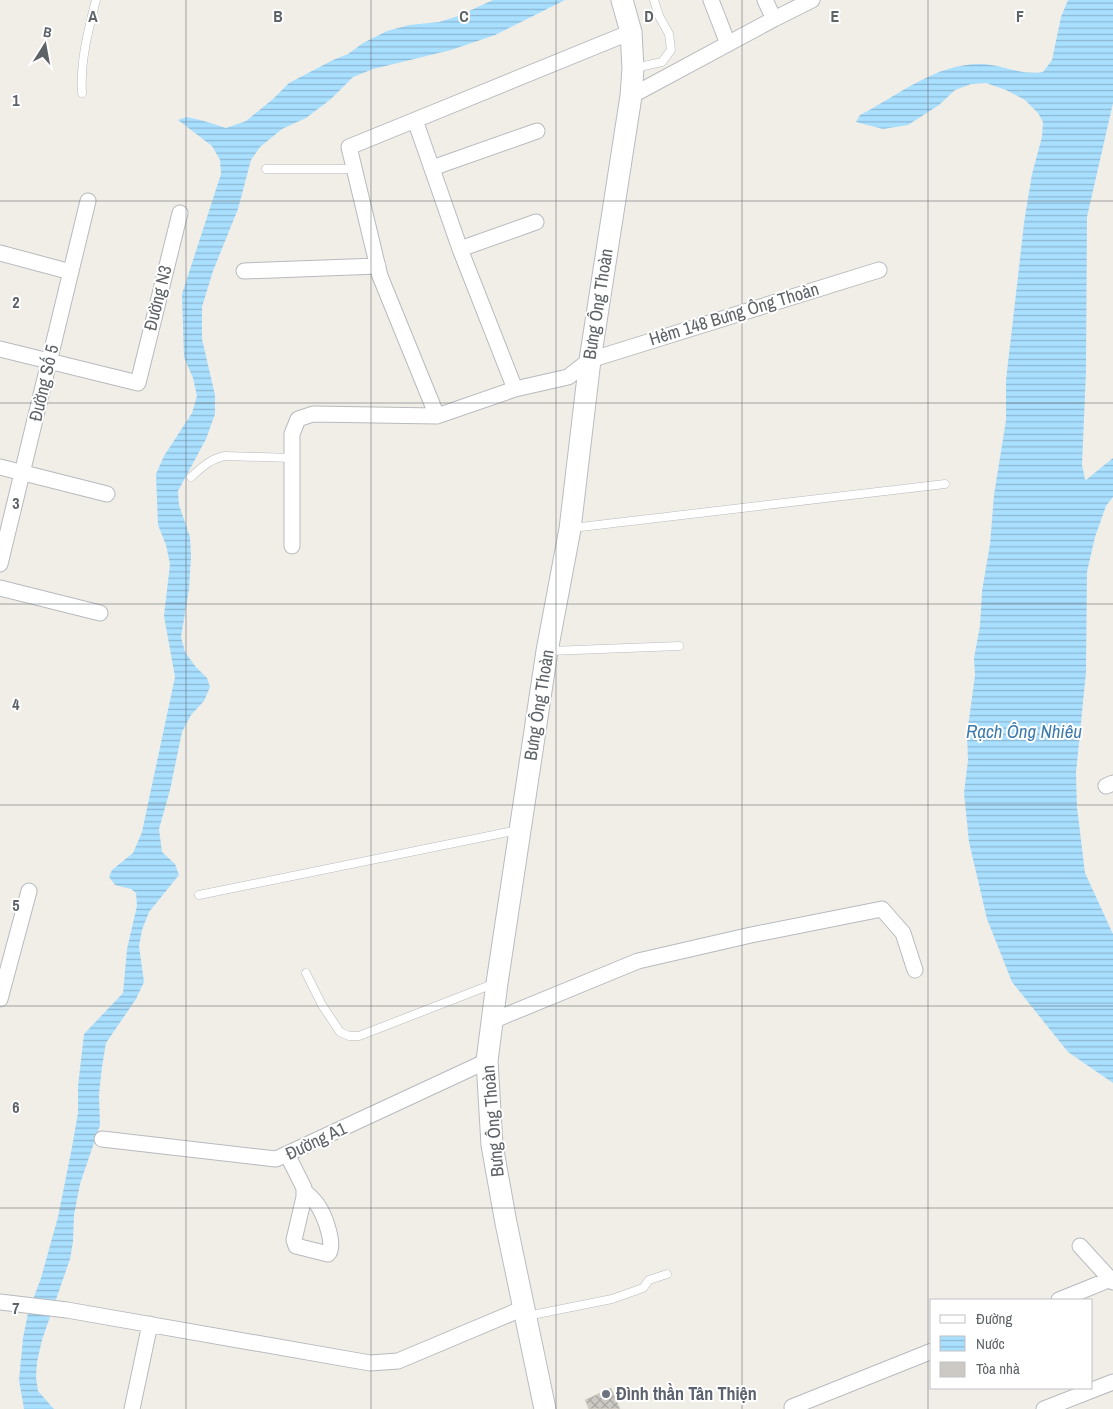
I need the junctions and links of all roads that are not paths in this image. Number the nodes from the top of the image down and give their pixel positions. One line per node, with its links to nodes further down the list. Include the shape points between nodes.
1 (96, 0): 11 (lane, via 87,35 81,75)
2 (622, 0): 8 (street, Bưng Ông Thoàn)
3 (654, 0): 10 (lane, via 669,34 670,50 662,62)
4 (711, 0): 9 (street)
5 (765, 0): 7 (street)
6 (812, 0): 7 (street)
7 (774, 18): 9 (street)
8 (631, 32): 10 (street, Bưng Ông Thoàn); 13 (street)
9 (728, 44): 12 (street)
10 (633, 68): 12 (street, Bưng Ông Thoàn)
11 (82, 93)
12 (631, 96): 28 (street, Bưng Ông Thoàn)
13 (415, 120): 16 (street); 17 (street, via 349,147)
14 (537, 131): 16 (street)
15 (266, 168): 17 (lane)
16 (432, 168): 21 (street)
17 (354, 169): 23 (street)
18 (88, 201): 26 (street, Đường Số 5)
19 (180, 213): 29 (street, Đường N3, via 138,384)
20 (536, 222): 21 (street)
21 (460, 249): 30 (street)
22 (0, 253): 26 (street)
23 (378, 266): 24 (street); 31 (street)
24 (244, 270)
25 (880, 270): 28 (street, Hẻm 148 Bưng Ông Thoàn)
26 (71, 272): 29 (street, Đường Số 5)
27 (0, 349): 29 (street)
28 (590, 360): 30 (street, via 568,377); 38 (street, Bưng Ông Thoàn)
29 (49, 362): 34 (street, Đường Số 5)
30 (514, 389): 31 (street)
31 (436, 416): 32 (street, via 313,414 298,419 292,434)
32 (292, 458): 35 (lane, via 224,456 206,463); 39 (street)
33 (0, 467): 34 (street)
34 (23, 473): 37 (street); 40 (street, Đường Số 5)
35 (191, 476)
36 (945, 484): 38 (lane)
37 (107, 494)
38 (570, 529): 44 (street, Bưng Ông Thoàn)
39 (292, 546)
40 (0, 564)
41 (0, 588): 42 (street)
42 (100, 613)
43 (679, 646): 44 (lane)
44 (547, 651): 45 (street, Bưng Ông Thoàn)
45 (521, 829): 47 (lane); 50 (street, Bưng Ông Thoàn)
46 (29, 891): 51 (street)
47 (199, 895)
48 (915, 970): 52 (street, via 903,933 882,909 638,961)
49 (306, 973): 50 (lane, via 340,1032 349,1036 359,1036)
50 (497, 983): 52 (street, Bưng Ông Thoàn)
51 (0, 999)
52 (492, 1021): 53 (street, Bưng Ông Thoàn)
53 (487, 1061): 55 (street, Đường A1); 62 (street, Bưng Ông Thoàn, via 492,1145)
54 (102, 1139): 55 (street, Đường A1, via 276,1159)
55 (287, 1154): 56 (street)
56 (304, 1191)
57 (1080, 1246): 59 (street)
58 (666, 1274): 62 (lane, via 650,1280 643,1288 612,1299)
59 (1112, 1281): 60 (street)
60 (1062, 1299)
61 (0, 1302): 63 (street)
62 (525, 1312): 63 (street, via 398,1361 370,1363); 68 (street, Bưng Ông Thoàn)
63 (150, 1324): 67 (street)
64 (930, 1352): 66 (street)
65 (1113, 1382): 69 (street)
66 (792, 1408)
67 (132, 1409)
68 (545, 1409)
69 (1044, 1409)

